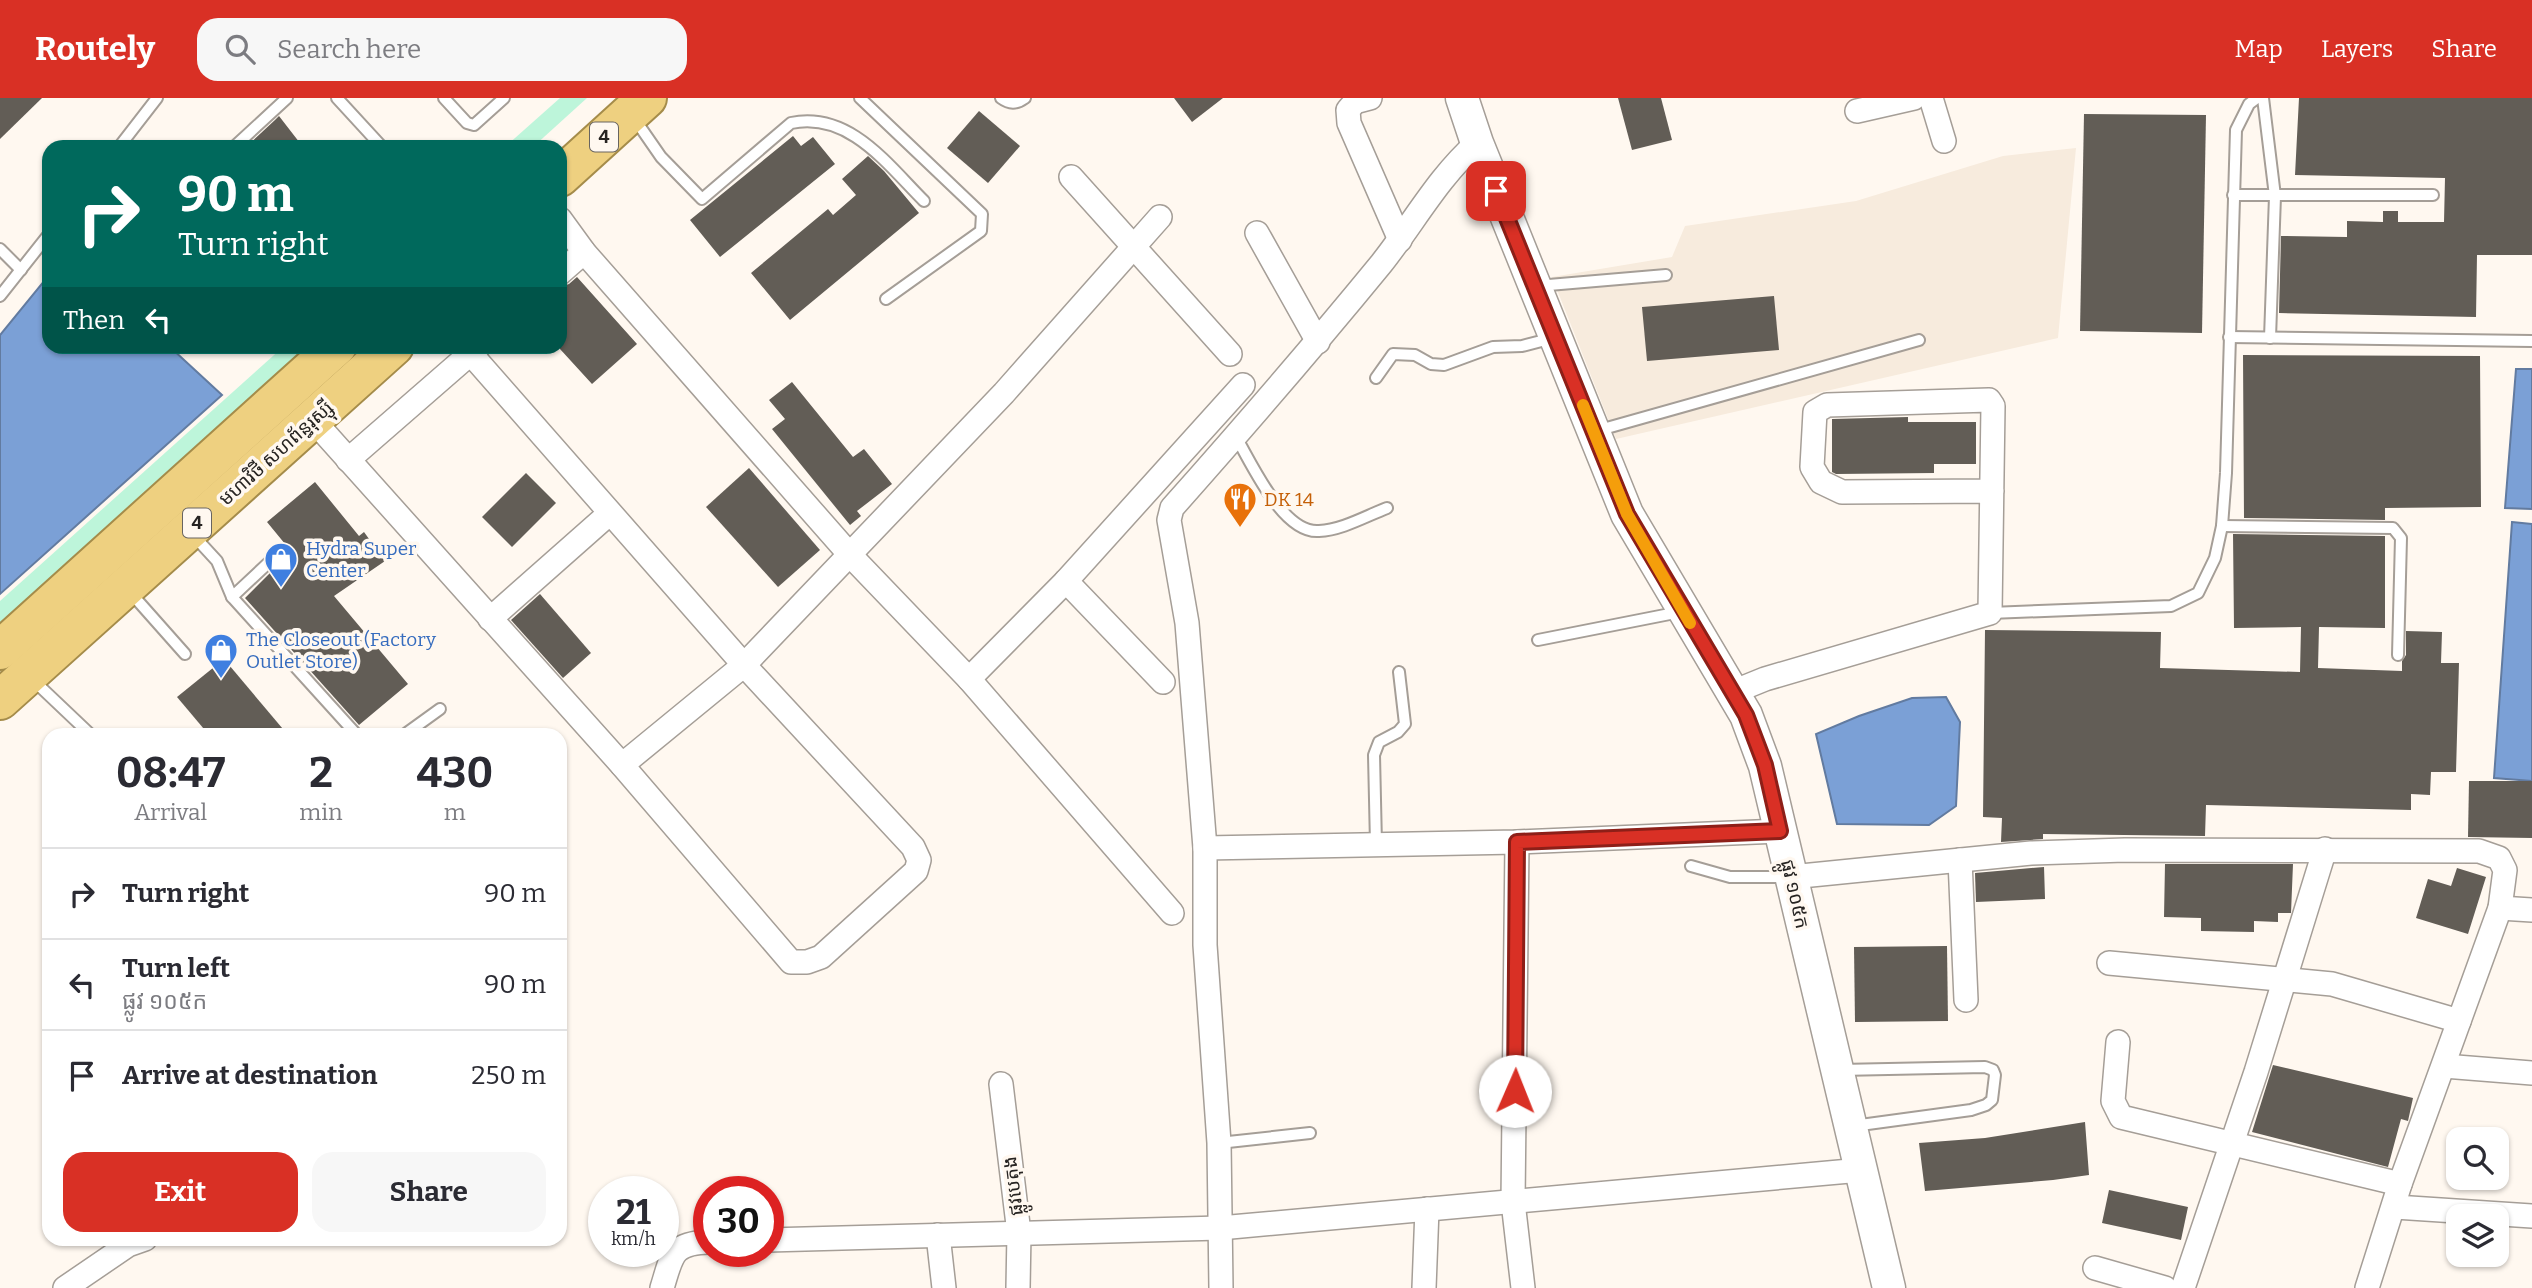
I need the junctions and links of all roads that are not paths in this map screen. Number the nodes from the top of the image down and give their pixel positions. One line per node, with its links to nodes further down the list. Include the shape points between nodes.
1 (157, 98): 16 (lane)
2 (287, 98): 17 (lane)
3 (337, 98): 18 (lane)
4 (444, 98): 5 (lane, via 474,125)
5 (504, 98)
6 (860, 98): 40 (lane, via 982,214 981,231)
7 (1001, 98): 8 (lane, via 1010,103)
8 (1025, 98)
9 (1370, 98): 30 (street, via 1349,110 1349,123)
10 (1463, 98): 20 (main road, ផ្លូវ ១០៥ក)
11 (1914, 98): 15 (street)
12 (1931, 98): 19 (street)
13 (2260, 98): 23 (lane, via 2249,104 2236,130); 25 (lane)
14 (639, 106): 21 (highway, 4); 26 (lane, via 662,157 702,199 791,123 808,120 825,121 863,141)
15 (1857, 111)
16 (125, 140)
17 (242, 140)
18 (376, 140)
19 (1944, 141)
20 (1476, 143): 30 (street, via 1457,161); 38 (main road, ផ្លូវ ១០៥ក)
21 (567, 171)
22 (1071, 177): 32 (street)
23 (2233, 195): 25 (lane); 41 (lane)
24 (2433, 195): 25 (lane)
25 (2275, 196): 43 (lane)
26 (924, 201)
27 (1160, 217): 32 (street)
28 (567, 229): 34 (street)
29 (1257, 233): 46 (street)
30 (1400, 240): 46 (street)
31 (42, 243): 36 (lane)
32 (1133, 247): 51 (street); 64 (street)
33 (0, 249): 36 (lane)
34 (584, 252): 35 (street); 64 (street)
35 (567, 267)
36 (20, 270): 39 (lane)
37 (1666, 275): 38 (lane)
38 (1534, 286): 42 (main road, ផ្លូវ ១០៥ក)
39 (0, 296)
40 (886, 299)
41 (2229, 337): 43 (lane); 61 (lane)
42 (1555, 338): 52 (lane, via 1493,347 1444,365 1415,355 1393,354); 55 (main road, ផ្លូវ ១០៥ក)
43 (2270, 338): 45 (lane)
44 (1919, 340): 55 (lane)
45 (2532, 341)
46 (1318, 342): 56 (street)
47 (328, 354): 72 (highway, មហាវិថី សហព័ន្ធរុស្ស៊ី / 4)
48 (385, 354): 54 (highway, មហាវិថី សហព័ន្ធរុស្ស៊ី / 4)
49 (465, 354): 57 (street)
50 (475, 354): 60 (street)
51 (1230, 354)
52 (1376, 378)
53 (1243, 385): 65 (street)
54 (313, 420): 57 (street); 62 (highway, មហាវិថី សហព័ន្ធរុស្ស៊ី / 4)
55 (1594, 432): 68 (main road, ផ្លូវ ១០៥ក, via 1627,514)
56 (1236, 437): 59 (lane, via 1282,512 1301,528 1331,529); 89 (street, via 1172,508 1168,520 1186,623)
57 (348, 460): 70 (street)
58 (1992, 491): 58 (street, via 1993,406 1989,400 1827,405 1815,412 1812,467 1821,482 1842,492); 69 (street)
59 (1387, 508)
60 (610, 513): 70 (street); 75 (street)
61 (2222, 526): 69 (lane, via 2215,558 2198,593 2171,606); 74 (lane, via 2393,528 2401,538)
62 (189, 530): 66 (highway, មហាវិថី សហព័ន្ធរុស្ស៊ី / 4); 67 (lane, via 217,561)
63 (280, 552): 67 (lane)
64 (850, 556): 75 (street); 77 (street)
65 (1066, 581): 77 (street); 78 (street)
66 (126, 587): 73 (lane); 79 (highway, មហាវិថី សហព័ន្ធរុស្ស៊ី / 4)
67 (232, 597): 83 (lane)
68 (1683, 611): 71 (lane); 80 (main road, ផ្លូវ ១០៥ក)
69 (1990, 613): 80 (street)
70 (490, 619): 85 (street)
71 (1538, 640)
72 (0, 649)
73 (185, 654)
74 (2398, 655)
75 (744, 665): 85 (street); 85 (street, via 913,847 919,860 916,871 821,957 791,962)
76 (1399, 672): 88 (lane, via 1405,724 1380,742 1374,755)
77 (969, 679): 96 (street)
78 (1163, 682)
79 (14, 687): 82 (lane)
80 (1733, 692): 86 (main road, ផ្លូវ ១០៥ក, via 1765,765)
81 (440, 709): 84 (lane)
82 (80, 728)
83 (351, 728)
84 (414, 728)
85 (622, 765)
86 (1780, 831): 87 (street); 93 (main road, ផ្លូវ ១០៥ក)
87 (1517, 842): 88 (street); 112 (street)
88 (1376, 844): 89 (street)
89 (1205, 848): 108 (street, via 1205,945)
90 (2325, 849): 91 (street, via 2125,850); 94 (street, via 2479,851 2499,858 2505,870); 98 (street)
91 (1960, 859): 93 (street); 99 (street)
92 (1691, 866): 93 (lane, via 1730,877)
93 (1791, 877): 103 (main road, ផ្លូវ ១០៥ក)
94 (2500, 908): 95 (street); 100 (street)
95 (2532, 910)
96 (1172, 914)
97 (2109, 963): 98 (street)
98 (2286, 978): 100 (street, via 2332,984); 109 (street)
99 (1966, 1000)
100 (2459, 1021): 102 (street)
101 (2118, 1042): 109 (street, via 2113,1101 2121,1117)
102 (2444, 1066): 104 (street); 111 (street)
103 (1837, 1070): 106 (main road, ផ្លូវ ១០៥ក); 106 (lane, via 1985,1067 1995,1075 1992,1100 1986,1105)
104 (2532, 1073)
105 (1001, 1084): 117 (street, ផ្លូវបេតុង)
106 (1850, 1126): 110 (main road, ផ្លូវ ១០៥ក)
107 (1310, 1133): 108 (lane)
108 (1219, 1143): 116 (street)
109 (2232, 1143): 111 (street); 132 (street)
110 (1861, 1170): 112 (street); 130 (main road, ផ្លូវ ១០៥ក)
111 (2400, 1184): 113 (street)
112 (1513, 1202): 114 (street); 129 (street)
113 (2395, 1207): 115 (street); 133 (street)
114 (1427, 1209): 116 (street); 128 (street)
115 (2532, 1216)
116 (1220, 1228): 117 (street); 127 (street)
117 (1018, 1233): 118 (street); 126 (street, ផ្លូវបេតុង)
118 (938, 1235): 119 (street); 125 (street)
119 (784, 1240)
120 (693, 1243): 124 (street, via 673,1254)
121 (127, 1246): 123 (street)
122 (2095, 1268): 131 (street)
123 (65, 1288)
124 (662, 1288)
125 (944, 1288)
126 (1018, 1288)
127 (1220, 1288)
128 (1423, 1288)
129 (1524, 1288)
130 (1889, 1288)
131 (2165, 1288)
132 (2183, 1288)
133 (2367, 1288)

